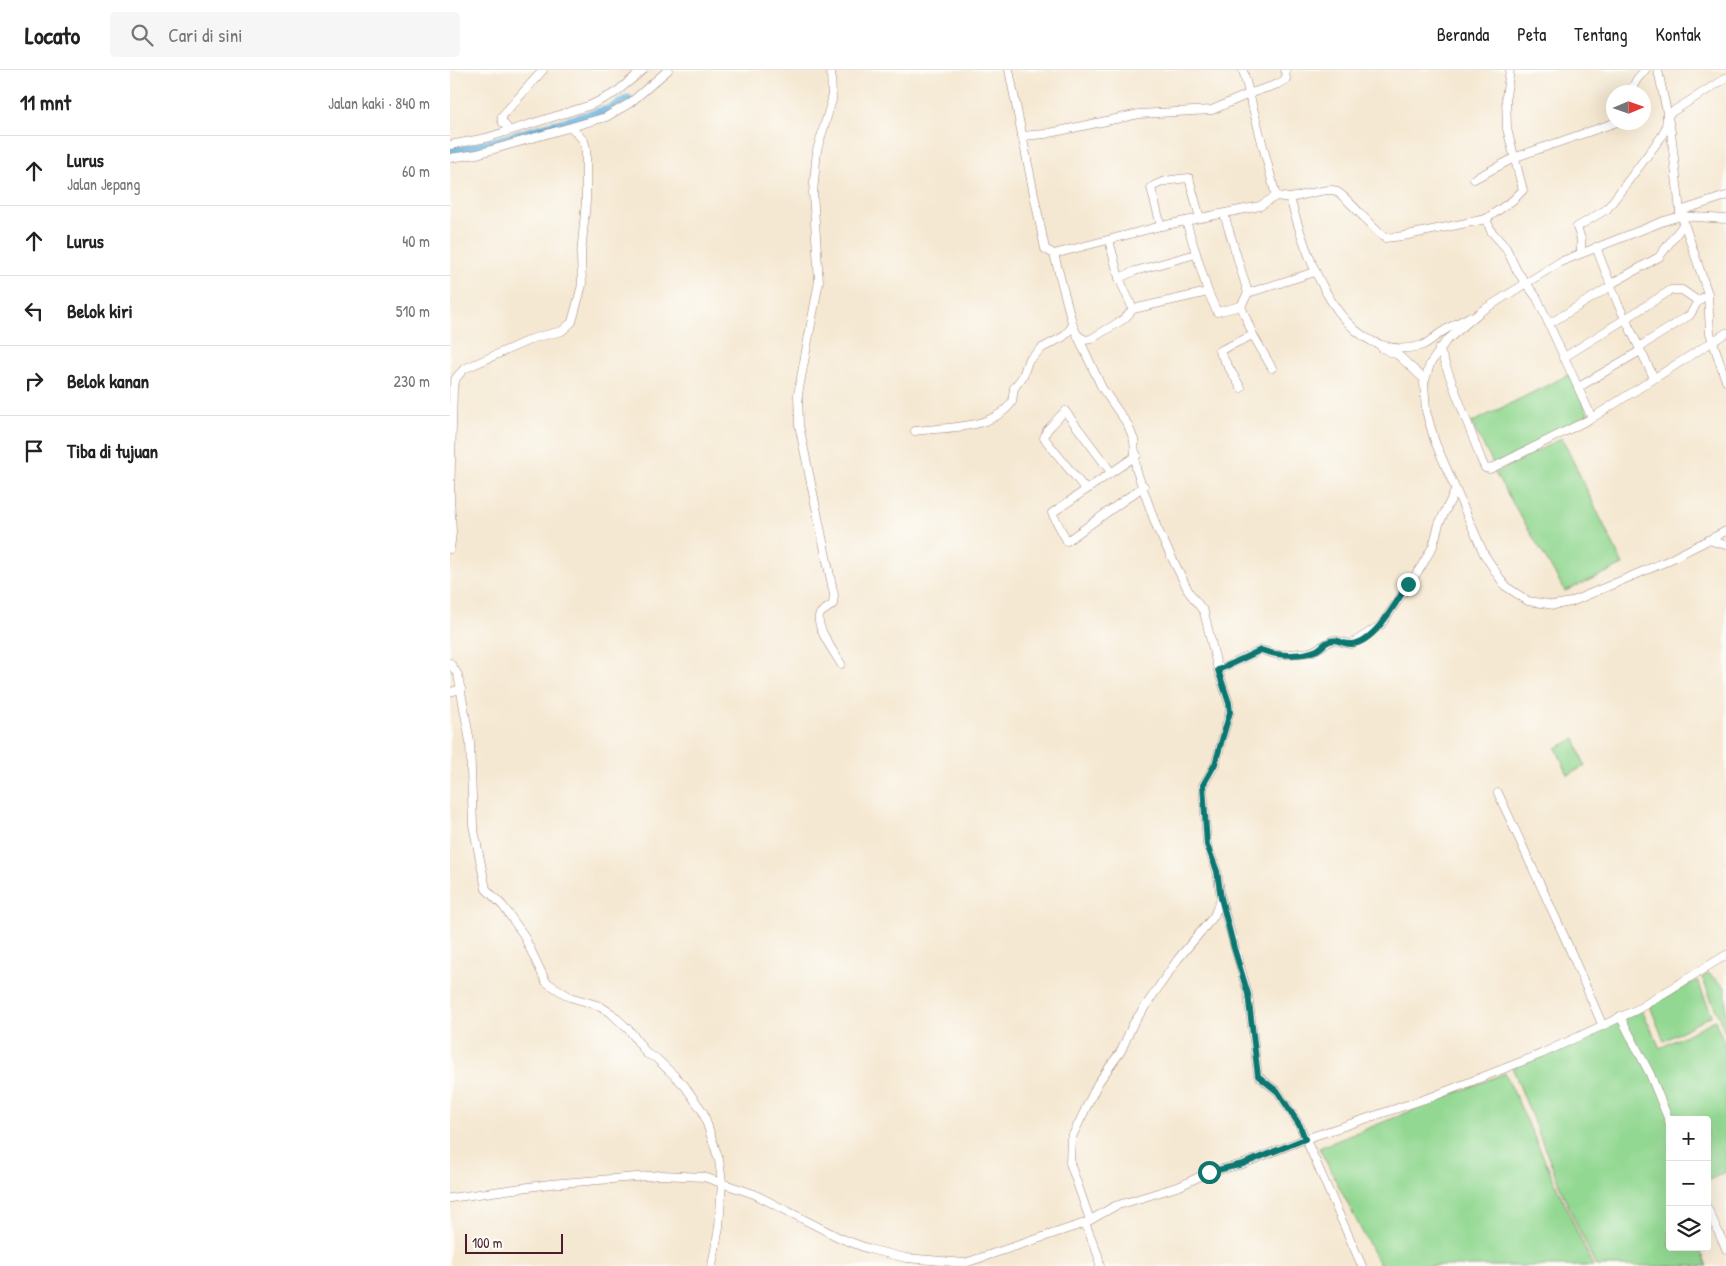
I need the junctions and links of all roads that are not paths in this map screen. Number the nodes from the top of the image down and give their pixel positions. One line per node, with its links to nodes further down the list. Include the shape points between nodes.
1 (543, 70): 18 (street, via 502,116)
2 (643, 70): 16 (street, via 607,98)
3 (668, 70): 17 (street, via 617,112)
4 (831, 70): 82 (street, via 832,95 817,150 812,193 819,281 805,347 797,410 834,595 833,604 820,614 818,620)
5 (1009, 70): 19 (street)
6 (1243, 70): 13 (street)
7 (1285, 70): 13 (street, via 1286,79)
8 (1510, 70): 22 (street, via 1506,96 1507,129)
9 (1645, 70): 12 (street)
10 (1658, 70): 14 (street)
11 (1726, 78): 14 (street)
12 (1634, 85)
13 (1251, 93): 19 (street, via 1212,110 1139,114); 25 (street)
14 (1667, 114): 29 (street, via 1672,132); 38 (street, via 1662,136 1619,194 1606,209 1578,227)
15 (1606, 126): 22 (street)
16 (519, 128): 18 (street); 20 (street)
17 (572, 128): 20 (street); 65 (street, via 584,141 586,162 582,285 575,316 562,331 534,338 464,369)
18 (508, 130): 21 (street)
19 (1022, 136): 39 (street, via 1043,240 1046,249)
20 (524, 140): 23 (street)
21 (450, 145)
22 (1516, 157): 24 (street); 31 (street, via 1523,191)
23 (450, 158)
24 (1474, 179)
25 (1276, 196): 27 (street); 28 (street, via 1260,206)
26 (1726, 196): 29 (street)
27 (1290, 198): 31 (street, via 1334,190 1343,194 1385,238); 41 (street, via 1306,255)
28 (1224, 214): 30 (street); 46 (street)
29 (1680, 214): 32 (street); 34 (street); 37 (street)
30 (1200, 218): 33 (street); 35 (street, via 1189,178 1176,179 1151,188)
31 (1486, 219): 43 (street)
32 (1726, 219)
33 (1186, 221): 35 (street); 40 (street)
34 (1683, 225): 44 (street, via 1660,257); 47 (street)
35 (1161, 226): 36 (street)
36 (1109, 240): 39 (street); 42 (street)
37 (1596, 247): 38 (street); 44 (street)
38 (1581, 253): 43 (street)
39 (1054, 254): 54 (street)
40 (1196, 254): 42 (street); 45 (street)
41 (1315, 272): 46 (street); 59 (street, via 1354,330)
42 (1119, 278): 50 (street)
43 (1526, 282): 51 (street); 53 (street, via 1538,298)
44 (1611, 285): 52 (street); 53 (street)
45 (1208, 292): 49 (street, via 1217,312); 50 (street)
46 (1248, 293): 49 (street)
47 (1708, 294): 48 (street); 58 (street)
48 (1698, 301): 52 (street, via 1675,288); 61 (street, via 1690,315)
49 (1240, 306): 56 (street)
50 (1133, 309): 57 (street, via 1124,319 1091,339)
51 (1480, 312): 59 (street, via 1423,345); 60 (street)
52 (1625, 318): 61 (street); 62 (street)
53 (1549, 324): 62 (street)
54 (1073, 326): 57 (street); 71 (street, via 1063,337 1042,348 1028,361 1014,388 1011,405 1001,413 981,422)
55 (1726, 332): 58 (street)
56 (1253, 335): 63 (street); 69 (street, via 1219,351)
57 (1079, 336): 72 (street, via 1102,388 1128,425)
58 (1713, 342): 64 (street); 67 (street)
59 (1376, 345): 66 (street, via 1398,354)
60 (1440, 348): 66 (street); 70 (street, via 1462,412 1487,469)
61 (1640, 349): 64 (street); 68 (street)
62 (1563, 358): 68 (street)
63 (1272, 368)
64 (1654, 378): 70 (street)
65 (453, 379): 80 (street)
66 (1425, 380): 76 (street, via 1424,395 1430,424)
67 (1726, 381)
68 (1579, 387): 70 (street)
69 (1241, 388)
70 (1592, 418)
71 (915, 431)
72 (1137, 455): 73 (street); 74 (street, via 1136,469)
73 (1111, 472): 75 (street); 75 (street, via 1064,411 1044,438)
74 (1144, 486): 75 (street, via 1067,541 1052,514); 83 (street, via 1157,528 1189,592 1204,612)
75 (1086, 490)
76 (1455, 491): 78 (street, via 1499,579 1515,594 1537,603 1571,602); 83 (street, via 1421,567 1381,625 1367,636 1351,644 1333,640 1311,652 1278,655 1261,650)
77 (1726, 531): 78 (street)
78 (1708, 540): 79 (street)
79 (1726, 545)
80 (450, 549)
81 (450, 662): 84 (street)
82 (841, 664)
83 (1218, 670): 87 (street, via 1230,712 1215,764 1203,785 1207,845 1217,871)
84 (461, 688): 85 (street); 93 (street, via 470,742 473,825 486,889 503,906 522,934 546,982 570,997 600,1006 611,1013 647,1054 656,1058 684,1085 703,1112 719,1160)
85 (450, 692)
86 (1498, 793): 90 (street)
87 (1221, 898): 92 (street, via 1248,994 1258,1076 1278,1092); 96 (street, via 1214,916 1194,938 1133,1024 1121,1051 1098,1083 1071,1139 1070,1163)
88 (1726, 955): 89 (street, via 1652,1001)
89 (1620, 1016): 90 (street); 91 (street)
90 (1602, 1024): 92 (street, via 1541,1054 1434,1096)
91 (1667, 1116)
92 (1305, 1139): 96 (street, via 1243,1164 1209,1172 1180,1186 1115,1206); 101 (street)
93 (722, 1182): 94 (street, via 704,1177 661,1175 550,1184); 98 (street, via 754,1194 840,1238 869,1249); 99 (street)
94 (450, 1198)
95 (1711, 1216): 97 (street)
96 (1087, 1221): 98 (street, via 982,1259); 100 (street)
97 (1726, 1249)
98 (931, 1264)
99 (712, 1266)
100 (1100, 1266)
101 (1362, 1266)

